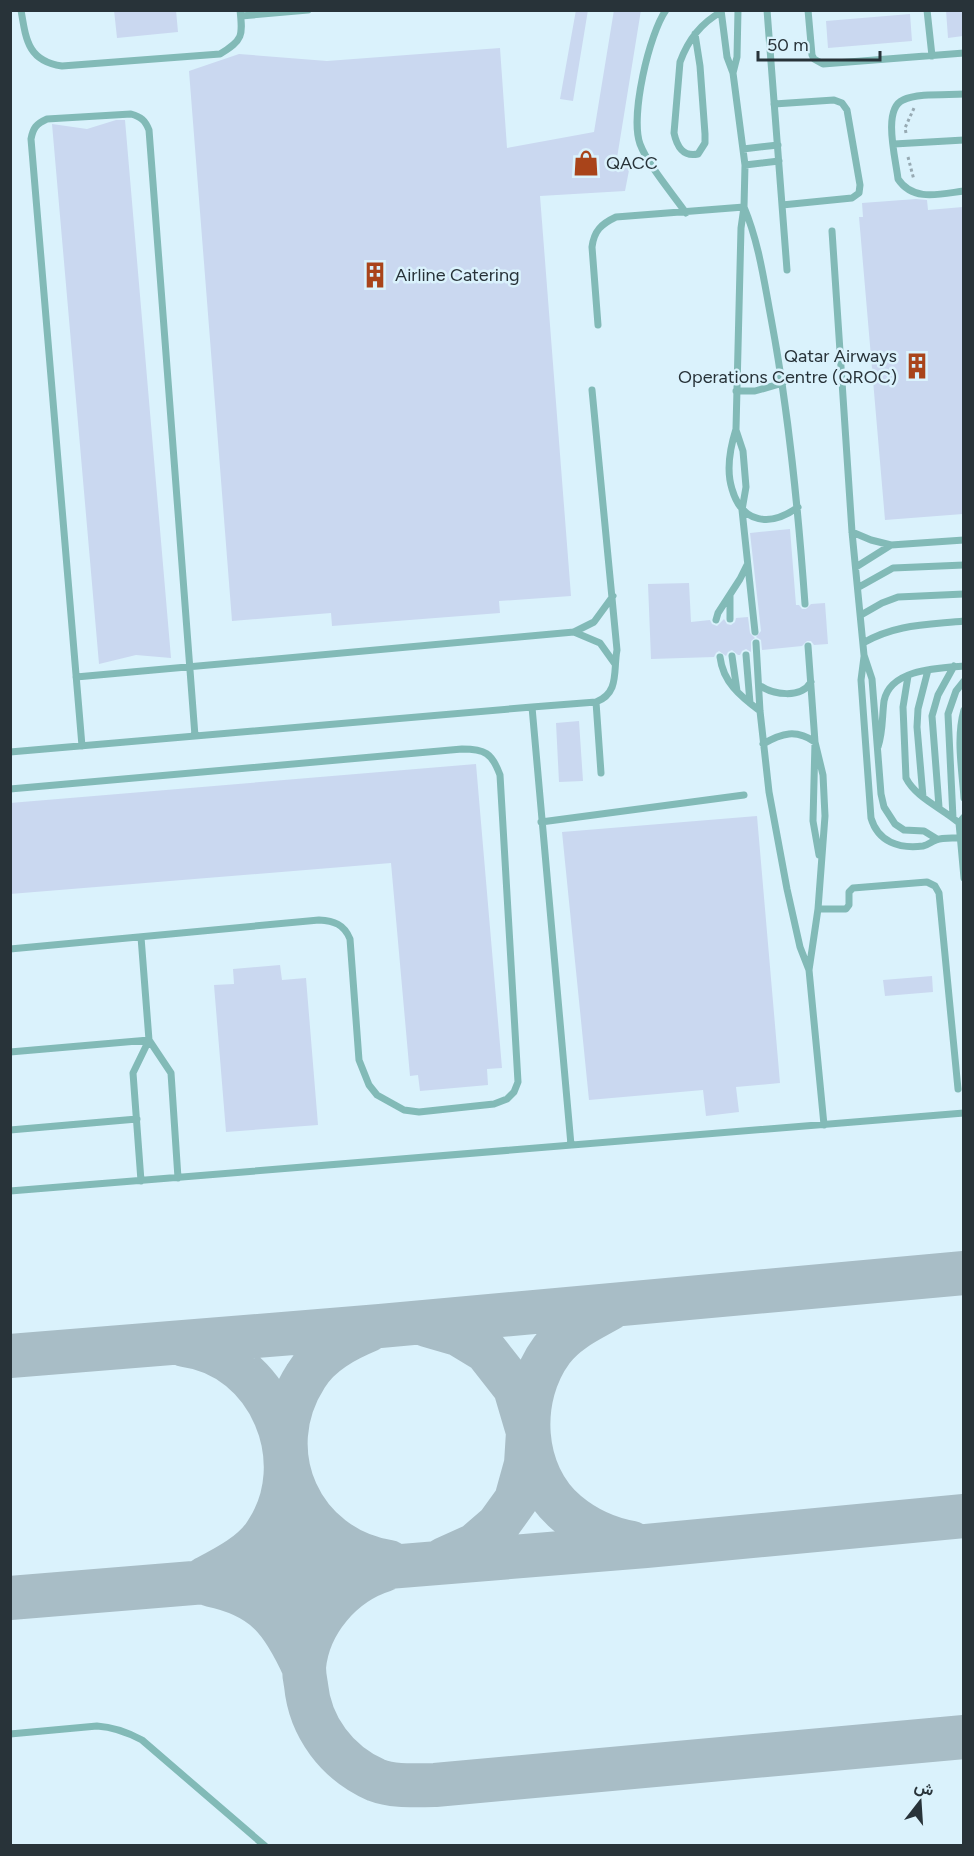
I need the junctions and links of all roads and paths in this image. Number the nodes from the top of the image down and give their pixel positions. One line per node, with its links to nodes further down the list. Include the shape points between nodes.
1 (21, 10): 9 (lane, via 25,34 34,53 41,60 62,66 220,54 239,39 243,28)
2 (308, 10): 9 (lane)
3 (666, 10): 25 (lane, via 652,37 636,125 644,153)
4 (738, 10): 13 (lane)
5 (768, 10): 15 (lane)
6 (807, 10): 12 (lane, via 812,55 823,64)
7 (927, 10): 12 (lane)
8 (721, 11): 10 (lane); 13 (lane)
9 (241, 13)
10 (695, 34): 10 (lane, via 705,143 698,154 692,155 683,153 674,133 680,62)
11 (963, 53): 12 (lane)
12 (932, 56)
13 (733, 73): 19 (lane)
14 (963, 94): 17 (lane, via 902,100 892,111)
15 (774, 104): 18 (lane); 23 (lane, via 834,100 842,103 847,110 860,185 859,193 852,198)
16 (963, 140): 17 (lane)
17 (894, 144): 22 (lane, via 898,179 909,191 926,195)
18 (778, 145): 19 (lane); 20 (lane)
19 (743, 149): 21 (lane)
20 (779, 161): 21 (lane); 23 (lane)
21 (745, 165): 24 (lane)
22 (963, 191)
23 (782, 205): 27 (lane)
24 (744, 207): 25 (lane); 29 (lane, via 752,226); 31 (lane)
25 (686, 213): 28 (lane, via 616,217 598,228 592,247)
26 (832, 231): 35 (lane)
27 (787, 270)
28 (598, 325)
29 (783, 383): 31 (lane, via 755,391); 33 (lane)
30 (592, 390): 43 (lane)
31 (736, 391): 32 (lane)
32 (736, 429): 34 (lane, via 743,451 746,487); 34 (lane, via 729,452 731,489)
33 (798, 507): 34 (lane, via 773,520 763,520); 45 (lane)
34 (742, 510): 38 (lane)
35 (852, 532): 37 (lane); 40 (lane)
36 (963, 540): 37 (lane)
37 (891, 545): 40 (lane)
38 (748, 562): 44 (lane); 51 (lane)
39 (963, 565): 41 (lane, via 893,568)
40 (856, 567): 41 (lane)
41 (859, 587): 46 (lane)
42 (963, 594): 46 (lane, via 898,597)
43 (613, 596): 50 (lane, via 594,622); 59 (lane)
44 (730, 596): 47 (lane); 48 (lane)
45 (805, 604)
46 (861, 615): 53 (lane)
47 (730, 619)
48 (716, 620)
49 (963, 621): 53 (lane, via 902,627)
50 (574, 632): 59 (lane, via 600,643); 60 (lane)
51 (755, 632)
52 (756, 643): 68 (lane)
53 (863, 643): 56 (lane)
54 (808, 646): 67 (lane)
55 (746, 655): 71 (lane)
56 (864, 655): 80 (lane, via 872,679); 90 (lane, via 861,680 874,828 886,840 902,846 926,846)
57 (732, 656): 69 (lane)
58 (720, 657): 69 (lane, via 723,675)
59 (615, 664): 70 (lane, via 613,689)
60 (189, 665): 65 (lane); 65 (lane, via 149,130 140,117 130,114 47,119 38,123 31,139); 75 (lane)
61 (954, 666): 62 (lane); 63 (lane); 86 (lane, via 932,716)
62 (963, 666)
63 (927, 670): 64 (lane); 84 (lane, via 917,727)
64 (908, 676): 80 (lane, via 895,682 884,700); 84 (lane, via 903,715 906,778)
65 (76, 677): 78 (lane)
66 (963, 681): 87 (lane, via 948,714)
67 (811, 682): 68 (lane, via 803,690 785,693 767,691); 76 (lane)
68 (759, 685): 74 (lane)
69 (737, 692): 71 (lane)
70 (597, 702): 72 (lane); 81 (lane)
71 (750, 704): 74 (lane)
72 (532, 707): 75 (lane); 88 (lane)
73 (963, 710): 85 (lane)
74 (760, 711): 77 (lane)
75 (195, 736): 78 (lane)
76 (815, 742): 77 (lane, via 804,735 788,733); 91 (lane, via 813,821); 91 (lane, via 823,775 825,816)
77 (763, 744): 96 (lane, via 787,890 800,948)
78 (82, 746): 79 (lane)
79 (10, 752)
80 (877, 753): 90 (lane, via 881,794 888,816 904,830 924,831)
81 (601, 773)
82 (10, 789): 94 (lane, via 462,749 487,753 500,775 518,1082 507,1099 495,1104 418,1112 404,1110 377,1095 359,1060 350,939 340,924 319,920)
83 (744, 795): 88 (lane)
84 (923, 797): 86 (lane)
85 (963, 798)
86 (939, 807): 87 (lane)
87 (960, 820): 89 (lane)
88 (541, 822): 104 (lane)
89 (960, 838): 90 (lane); 92 (lane)
90 (937, 839)
91 (821, 867): 93 (lane)
92 (963, 878)
93 (818, 909): 96 (lane); 99 (lane, via 846,909 853,888 927,882 935,886 939,893)
94 (141, 937): 95 (lane); 97 (lane)
95 (10, 949)
96 (809, 969): 102 (lane)
97 (149, 1041): 98 (lane); 101 (lane, via 133,1073); 105 (lane, via 171,1073)
98 (10, 1052)
99 (958, 1089)
100 (963, 1113): 102 (lane)
101 (137, 1119): 103 (lane); 106 (lane)
102 (824, 1125): 104 (lane)
103 (10, 1130)
104 (571, 1145): 105 (lane)
105 (178, 1178): 106 (lane)
106 (141, 1181): 107 (lane)
107 (10, 1191)
108 (10, 1734): 109 (lane, via 97,1726 128,1733 142,1740)
109 (266, 1845)

